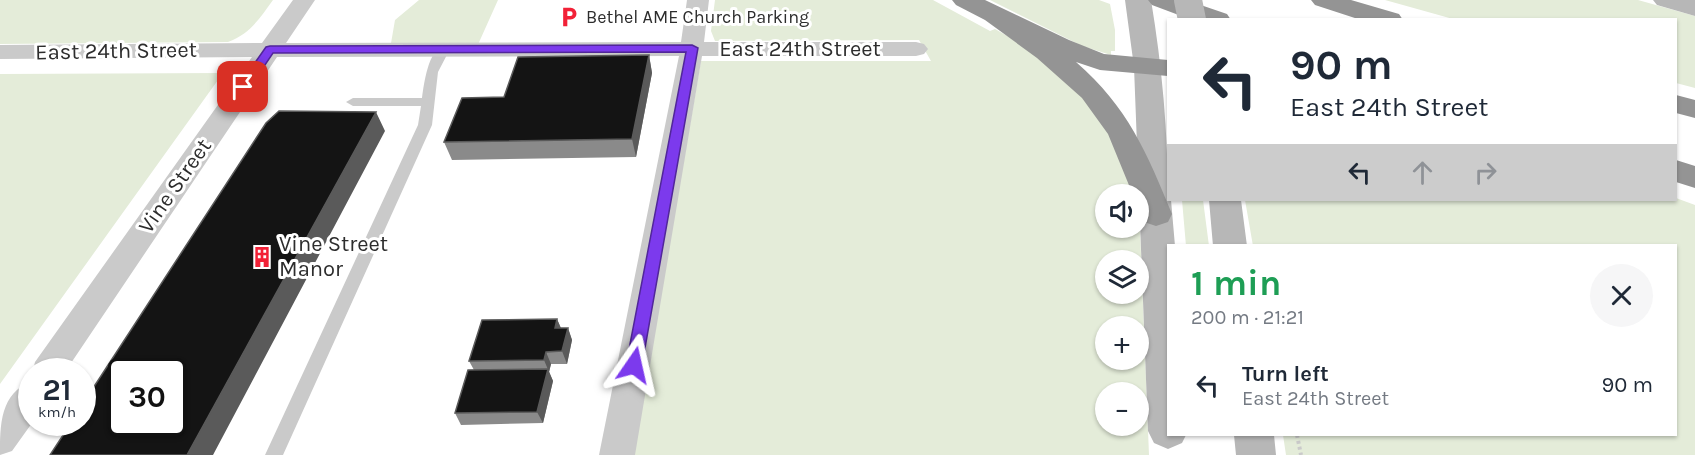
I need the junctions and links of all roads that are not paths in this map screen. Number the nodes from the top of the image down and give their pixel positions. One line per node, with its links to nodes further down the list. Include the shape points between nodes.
1 (304, 0): 17 (street, Vine Street)
2 (698, 0): 14 (street)
3 (965, 0): 10 (highway)
4 (1138, 0): 19 (main road, via 1144,34)
5 (1161, 0): 12 (highway)
6 (1188, 0): 11 (main road, bridge)
7 (1324, 0): 13 (highway)
8 (1666, 0): 9 (main road)
9 (1695, 8)
10 (996, 17): 19 (highway, via 1100,62); 27 (highway, via 1050,53 1100,100 1118,125)
11 (1192, 18)
12 (1212, 18)
13 (1383, 18)
14 (692, 48): 15 (street, East 24th Street); 16 (street, East 24th Street); 36 (street)
15 (444, 49): 17 (street, East 24th Street); 21 (lane, via 432,72)
16 (916, 49)
17 (270, 50): 18 (street, East 24th Street); 29 (street, Vine Street)
18 (0, 52)
19 (1158, 68): 27 (main road)
20 (353, 102): 21 (lane)
21 (427, 102): 35 (lane, via 425,125)
22 (1677, 104): 23 (highway)
23 (1695, 109)
24 (1677, 171): 25 (highway)
25 (1695, 177)
26 (1225, 201): 28 (main road)
27 (1156, 214): 30 (main road)
28 (1230, 244)
29 (57, 358)
30 (1167, 399)
31 (18, 414): 34 (street)
32 (1169, 436): 37 (main road)
33 (1254, 436): 38 (main road)
34 (0, 440)
35 (274, 455)
36 (617, 455)
37 (1170, 455)
38 (1256, 455)

